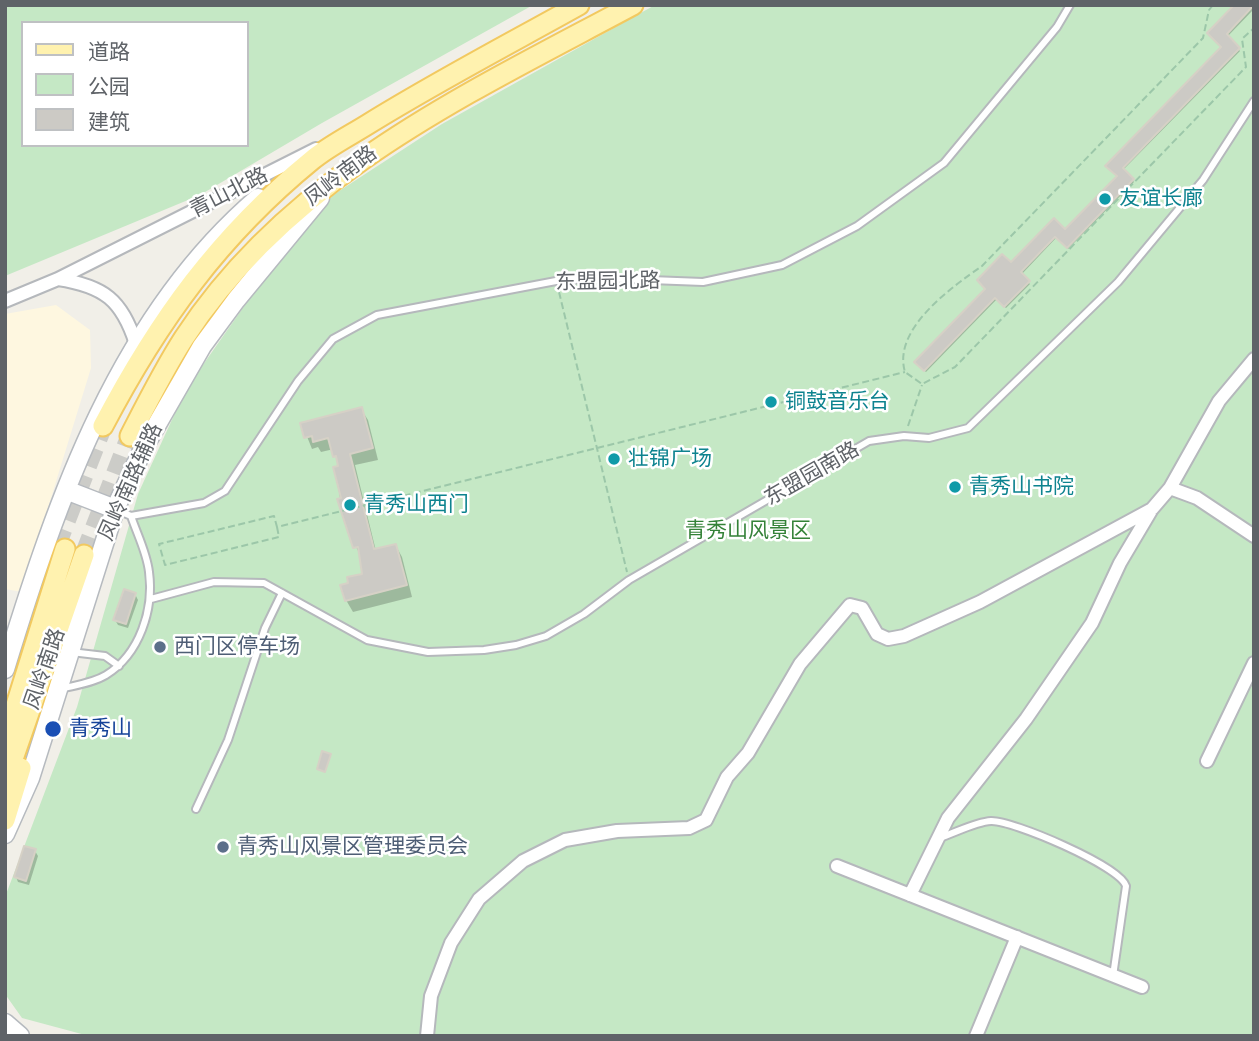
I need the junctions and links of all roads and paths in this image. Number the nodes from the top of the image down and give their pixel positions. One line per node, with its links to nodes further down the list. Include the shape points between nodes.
1 (579, 5): 7 (main road, 凤岭南路)
2 (633, 5): 9 (main road, 凤岭南路, via 411,125)
3 (1070, 5): 11 (lane, 东盟园北路, via 1057,27 944,163 857,226 782,265 703,282)
4 (1213, 5): 15 (path, via 1203,38 982,266 941,294 916,325 901,361)
5 (1254, 28): 16 (path, via 1242,39 1246,67 955,367)
6 (1254, 101): 19 (lane, 东盟园南路, via 1203,180 1118,282 968,428 929,438)
7 (399, 105): 8 (street, 青山北路); 17 (main road, 凤岭南路, via 268,209 216,265 176,317)
8 (314, 150): 10 (street, 青山北路); 13 (street, via 238,215 201,254)
9 (339, 174): 18 (main road, 凤岭南路, via 264,241 222,288 186,336); 24 (street, 凤岭南路辅路, via 202,346 171,395)
10 (58, 279): 12 (street, 青山北路); 13 (street, via 86,283 110,297)
11 (556, 281): 20 (path); 24 (lane, 东盟园北路, via 377,314 333,339 298,381 225,491 204,503)
12 (5, 301)
13 (136, 344): 22 (street)
14 (1254, 359): 21 (street, via 1219,401)
15 (905, 372): 16 (path); 20 (path)
16 (922, 384): 19 (path)
17 (107, 428)
18 (131, 436)
19 (904, 436): 28 (lane, 东盟园南路, via 869,441)
20 (597, 448): 25 (path); 28 (path)
21 (1170, 488): 23 (street); 26 (street, via 1197,498)
22 (66, 489): 24 (street); 35 (street)
23 (1152, 509): 44 (street, via 1092,623 1026,719 948,818); 52 (street, via 980,602 904,636 888,639 877,634 862,608 850,605 800,664 748,752 727,777 706,820 689,828 617,831 565,840 523,861 479,898 451,943 431,996)
24 (123, 512): 31 (lane, via 149,569); 32 (street, 凤岭南路辅路)
25 (276, 527): 25 (path, via 279,537 165,565 159,544 274,516)
26 (1254, 536)
27 (84, 555): 30 (main road, 凤岭南路)
28 (629, 580): 29 (lane, 东盟园南路, via 546,636 484,650 428,652 367,640)
29 (282, 593): 31 (lane, 东盟园南路, via 264,583 240,580); 41 (lane, via 265,628 228,740)
30 (69, 599): 40 (main road, 凤岭南路); 42 (main road, via 59,653)
31 (151, 599): 34 (lane, via 132,652)
32 (71, 652): 34 (lane, via 105,656); 36 (street, 凤岭南路辅路)
33 (1254, 663): 39 (street)
34 (119, 666): 36 (lane, via 94,681)
35 (5, 669)
36 (59, 689): 43 (street, 凤岭南路辅路, via 30,778)
37 (5, 701): 38 (main road, 凤岭南路, via 61,548)
38 (5, 740)
39 (1207, 761)
40 (5, 782)
41 (196, 808)
42 (5, 820)
43 (5, 834)
44 (938, 839): 46 (street); 48 (lane, via 992,821 1083,853 1124,878)
45 (837, 866): 46 (street)
46 (910, 895): 47 (street)
47 (1017, 937): 48 (street); 53 (street)
48 (1113, 976): 49 (street)
49 (1142, 987)
50 (5, 1023): 51 (street)
51 (20, 1036)
52 (427, 1036)
53 (976, 1036)

